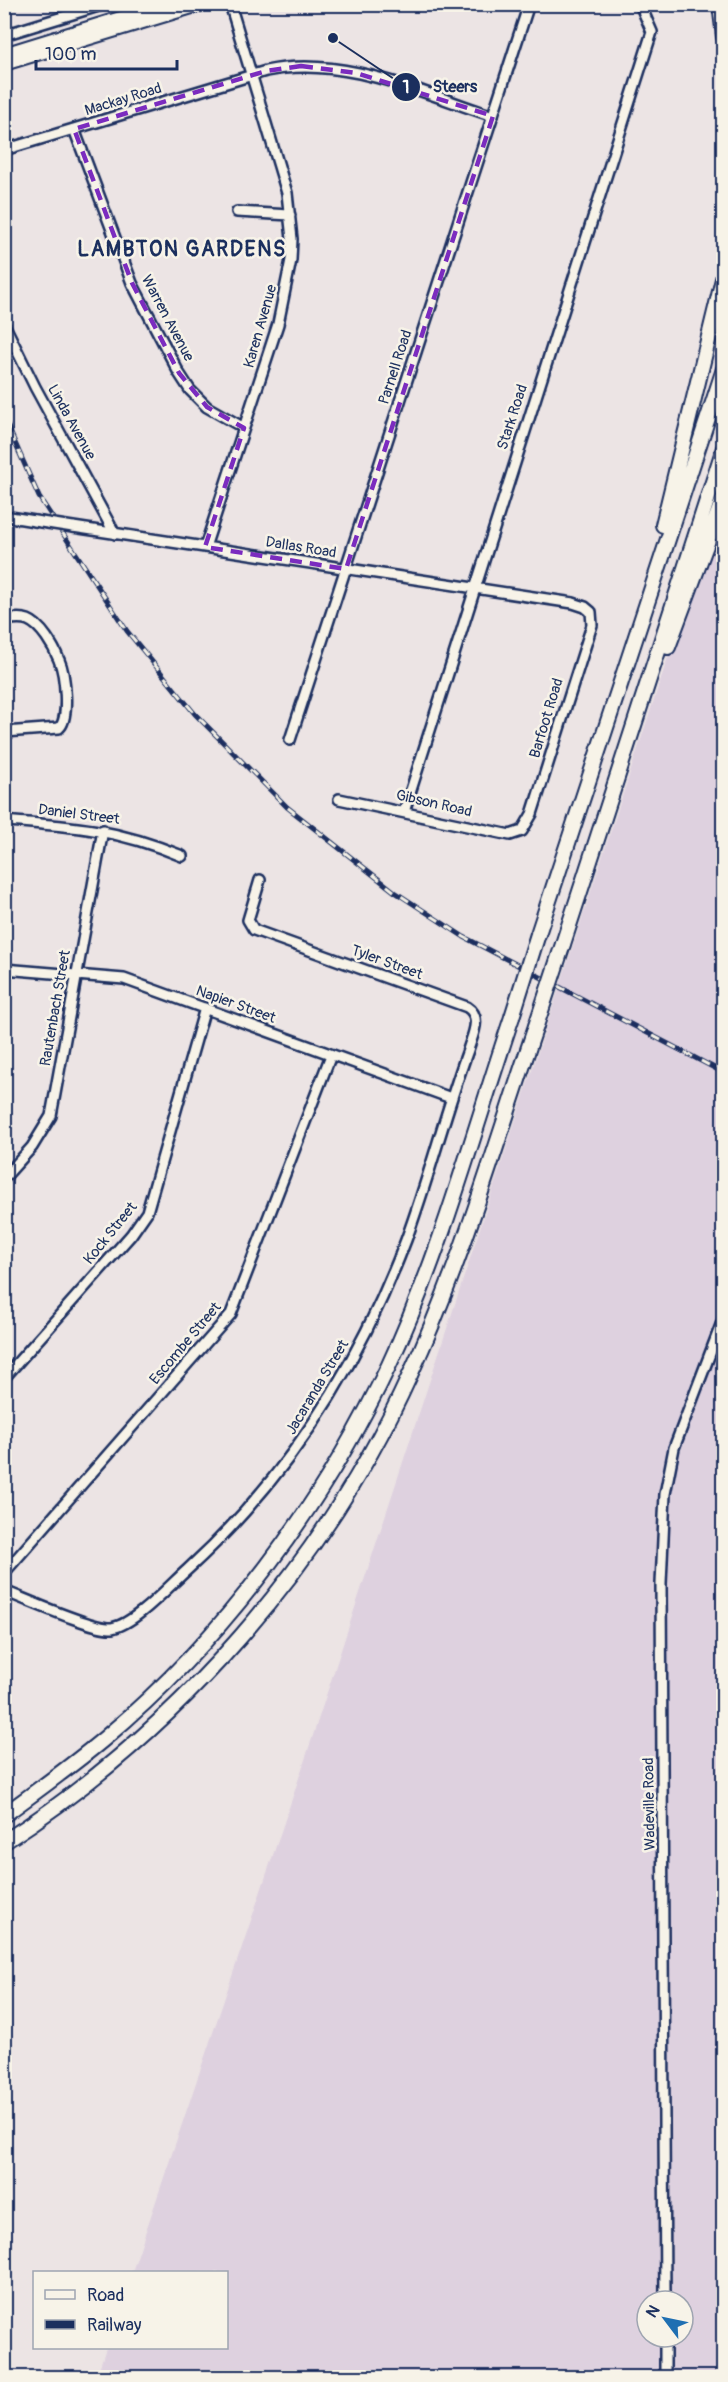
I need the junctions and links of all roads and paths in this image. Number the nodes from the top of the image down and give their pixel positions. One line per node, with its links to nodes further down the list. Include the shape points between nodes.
1 (105, 4): 8 (street)
2 (166, 4): 10 (main road)
3 (202, 4): 11 (main road)
4 (230, 4): 12 (street, Karen Avenue)
5 (529, 4): 13 (street, Parnell Road)
6 (640, 4): 29 (street, Stark Road, via 652,32)
7 (720, 4): 9 (highway)
8 (4, 35)
9 (723, 37)
10 (4, 54)
11 (4, 64)
12 (252, 76): 13 (street, Mackay Road, via 291,67 341,70); 14 (street, Mackay Road); 17 (street, Karen Avenue, via 280,165)
13 (493, 116): 28 (street, Parnell Road)
14 (74, 129): 15 (street, Mackay Road); 21 (street, Warren Avenue, via 132,283 179,373 207,407)
15 (4, 150)
16 (237, 212): 17 (street)
17 (290, 215): 21 (street, Karen Avenue, via 287,292)
18 (723, 275): 27 (highway, via 670,495)
19 (4, 324): 25 (street, Linda Avenue)
20 (723, 369): 27 (highway)
21 (244, 428): 26 (street, Karen Avenue)
22 (723, 448): 34 (highway)
23 (723, 497): 34 (highway)
24 (4, 516): 25 (street, Dallas Road, bridge)
25 (115, 534): 26 (street, Dallas Road)
26 (205, 547): 28 (street, Dallas Road)
27 (658, 566): 52 (highway, bridge, via 440,1240 389,1364 354,1432 315,1498 239,1601 154,1692 105,1737)
28 (346, 569): 29 (street, Dallas Road); 33 (street, Parnell Road)
29 (473, 589): 30 (street, Dallas Road, via 573,603); 36 (street, Stark Road)
30 (591, 612): 39 (street, Barfoot Road, via 592,625 532,814)
31 (4, 620): 32 (street, via 22,618 33,623 57,655 66,713 65,723 59,728)
32 (5, 732)
33 (290, 740)
34 (626, 748): 53 (highway, bridge, via 436,1316 374,1446 336,1510 261,1612 172,1708 64,1801)
35 (339, 798): 36 (street, Gibson Road)
36 (404, 812): 39 (street, Gibson Road, via 510,835)
37 (4, 821): 38 (street, Daniel Street)
38 (103, 830): 40 (street, Daniel Street); 43 (street, Rautenbach Street)
39 (522, 831)
40 (182, 856)
41 (260, 880): 46 (street, Tyler Street, via 248,920 254,930 472,1010 476,1022)
42 (4, 969): 43 (street, Napier Street)
43 (77, 973): 44 (street, Napier Street, via 124,979); 47 (street, Rautenbach Street, via 49,1122)
44 (205, 1008): 45 (street, Napier Street); 49 (street, Kock Street, via 147,1212)
45 (331, 1055): 46 (street, Napier Street); 50 (street, Escombe Street, via 231,1314)
46 (451, 1098): 51 (street, Jacaranda Street, via 423,1188 369,1328 327,1403 271,1481 220,1540 136,1615 112,1628)
47 (4, 1178)
48 (723, 1317): 54 (street, Wadeville Road, via 674,1448 665,1494 661,1584)
49 (4, 1378)
50 (4, 1573)
51 (4, 1592)
52 (4, 1815)
53 (4, 1842)
54 (665, 2289)
55 (665, 2349): 56 (street)
56 (665, 2378)

